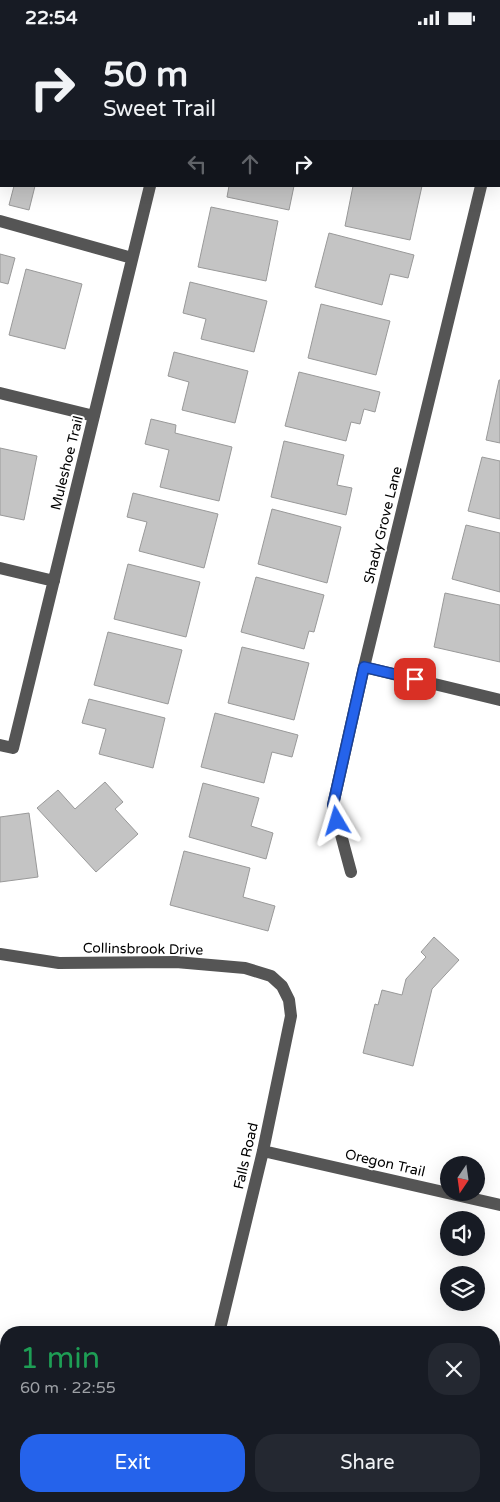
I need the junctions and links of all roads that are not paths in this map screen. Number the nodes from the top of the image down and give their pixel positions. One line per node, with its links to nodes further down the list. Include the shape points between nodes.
1 (150, 187): 4 (street, Muleshoe Trail)
2 (481, 187): 9 (street, Shady Grove Lane)
3 (0, 221): 4 (street)
4 (132, 259): 6 (street, Muleshoe Trail)
5 (0, 393): 6 (street)
6 (94, 416): 8 (street, Muleshoe Trail)
7 (0, 568): 8 (street)
8 (54, 581): 11 (street, Muleshoe Trail, via 13,748)
9 (364, 667): 10 (street); 12 (street, Shady Grove Lane, via 333,805)
10 (500, 700)
11 (0, 745)
12 (351, 872)
13 (0, 954): 14 (street, Collinsbrook Drive, via 59,963 176,962 245,968 271,976)
14 (282, 985): 15 (street, Falls Road, via 289,1000 291,1016)
15 (264, 1151): 16 (street, Oregon Trail); 17 (street, Falls Road)
16 (500, 1205)
17 (222, 1326)

